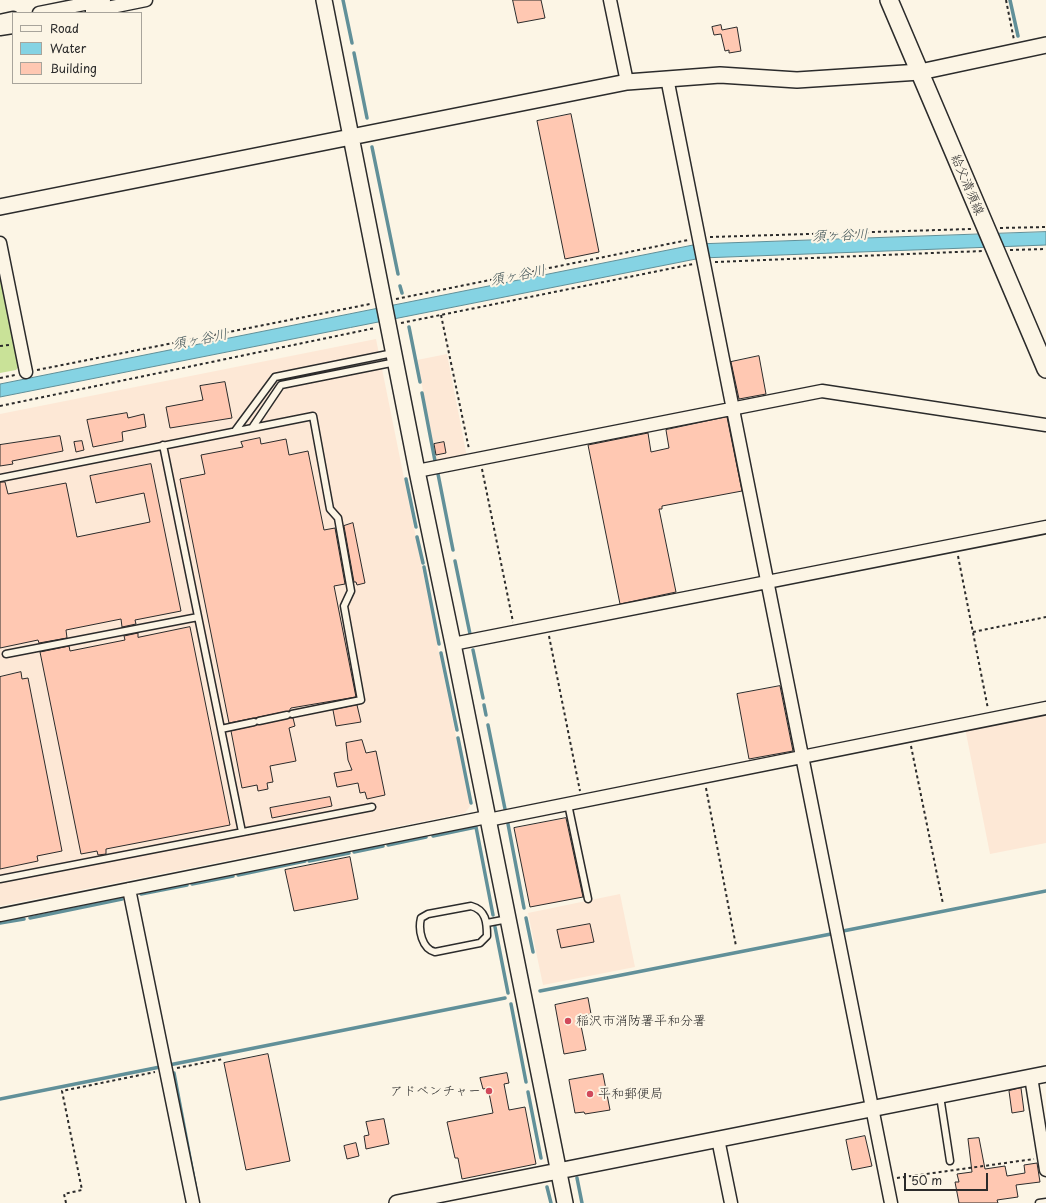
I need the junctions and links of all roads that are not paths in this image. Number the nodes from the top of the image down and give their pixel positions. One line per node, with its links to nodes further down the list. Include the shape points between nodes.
1 (104, 0): 6 (street)
2 (146, 0): 7 (street)
3 (324, 0): 16 (street)
4 (610, 0): 15 (street)
5 (889, 0): 13 (main road, 給父清須線)
6 (44, 12)
7 (86, 12)
8 (12, 18): 9 (street)
9 (0, 21)
10 (12, 27): 11 (street)
11 (0, 29)
12 (1046, 45): 13 (street)
13 (920, 72): 14 (street, via 797,80 720,75); 20 (main road, 給父清須線)
14 (667, 78): 15 (street); 22 (street)
15 (627, 82): 16 (street)
16 (351, 137): 17 (street); 19 (street)
17 (0, 207)
18 (0, 243): 21 (street)
19 (395, 357): 24 (lane, via 281,386); 25 (lane, via 274,377); 27 (street)
20 (1046, 370)
21 (26, 372)
22 (733, 408): 23 (street, via 822,391); 27 (street); 30 (street)
23 (1046, 425)
24 (252, 428): 25 (lane); 35 (lane, via 313,416 330,509 338,518 351,591 344,606 361,700)
25 (235, 431): 26 (lane)
26 (163, 445): 28 (lane); 31 (lane)
27 (417, 471): 32 (street)
28 (0, 478)
29 (1046, 528): 30 (street)
30 (768, 582): 32 (street); 36 (street)
31 (198, 617): 33 (lane); 35 (lane)
32 (453, 644): 39 (street)
33 (6, 654)
34 (1046, 708): 36 (street)
35 (221, 729): 40 (lane)
36 (802, 757): 37 (street); 50 (street)
37 (568, 804): 39 (street); 43 (lane)
38 (372, 807): 40 (lane)
39 (488, 819): 42 (street); 45 (street)
40 (242, 832): 41 (lane)
41 (0, 879)
42 (129, 889): 44 (street); 56 (street)
43 (588, 899)
44 (0, 915)
45 (508, 919): 46 (lane); 54 (street)
46 (487, 923): 46 (lane, via 487,936 480,943 435,952 424,946 420,924 422,918 428,914 471,906 478,908)
47 (1046, 1074): 48 (street)
48 (1031, 1077): 49 (street); 53 (street)
49 (940, 1095): 50 (street); 52 (lane)
50 (872, 1109): 51 (street); 60 (street)
51 (718, 1139): 54 (street); 59 (street)
52 (950, 1161)
53 (1046, 1170)
54 (559, 1171): 57 (street); 58 (street)
55 (1046, 1202): 61 (lane)
56 (193, 1203)
57 (397, 1203)
58 (565, 1203)
59 (731, 1203)
60 (891, 1203)
61 (1039, 1203)

